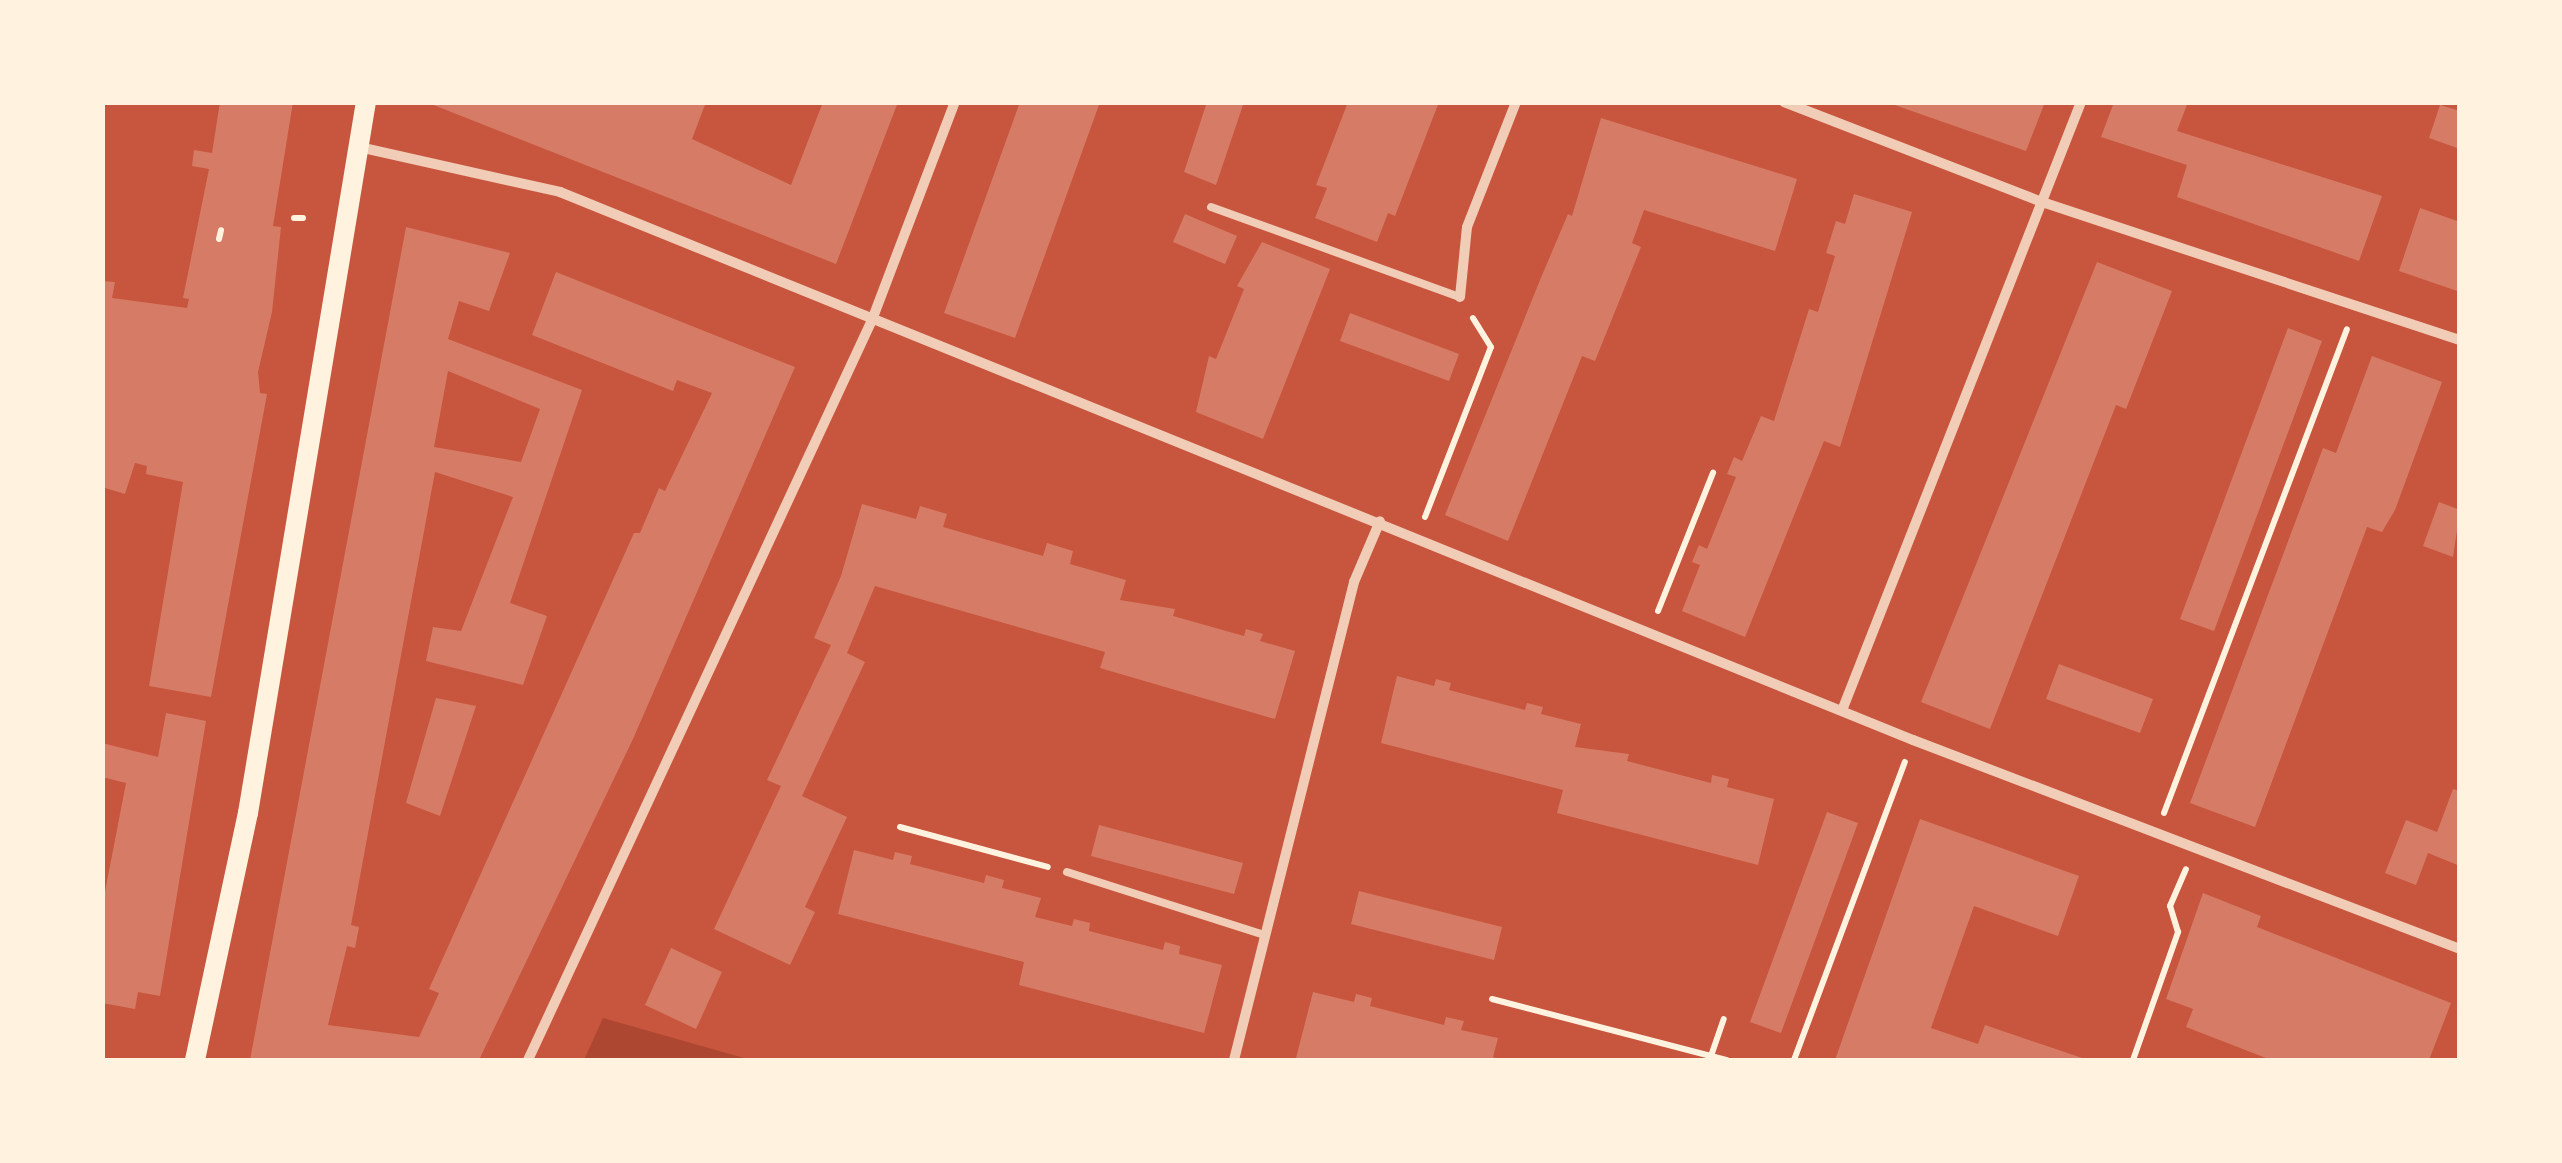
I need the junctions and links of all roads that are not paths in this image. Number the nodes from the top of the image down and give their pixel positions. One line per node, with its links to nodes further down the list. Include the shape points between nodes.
1 (366, 102): 6 (main road)
2 (956, 102): 10 (street)
3 (1516, 102): 9 (street, via 1467,227)
4 (1784, 102): 7 (street)
5 (2081, 102): 7 (street)
6 (359, 147): 10 (street, via 560,192); 17 (main road, via 248,812)
7 (2038, 201): 11 (street); 13 (street)
8 (1211, 206): 9 (lane)
9 (1460, 298)
10 (872, 320): 12 (street); 18 (street)
11 (2460, 340)
12 (1380, 521): 13 (street); 15 (street, via 1354,582)
13 (1843, 708): 16 (street)
14 (1067, 872): 15 (lane)
15 (1265, 934): 19 (street)
16 (2460, 949)
17 (195, 1060)
18 (528, 1060)
19 (1234, 1060)

